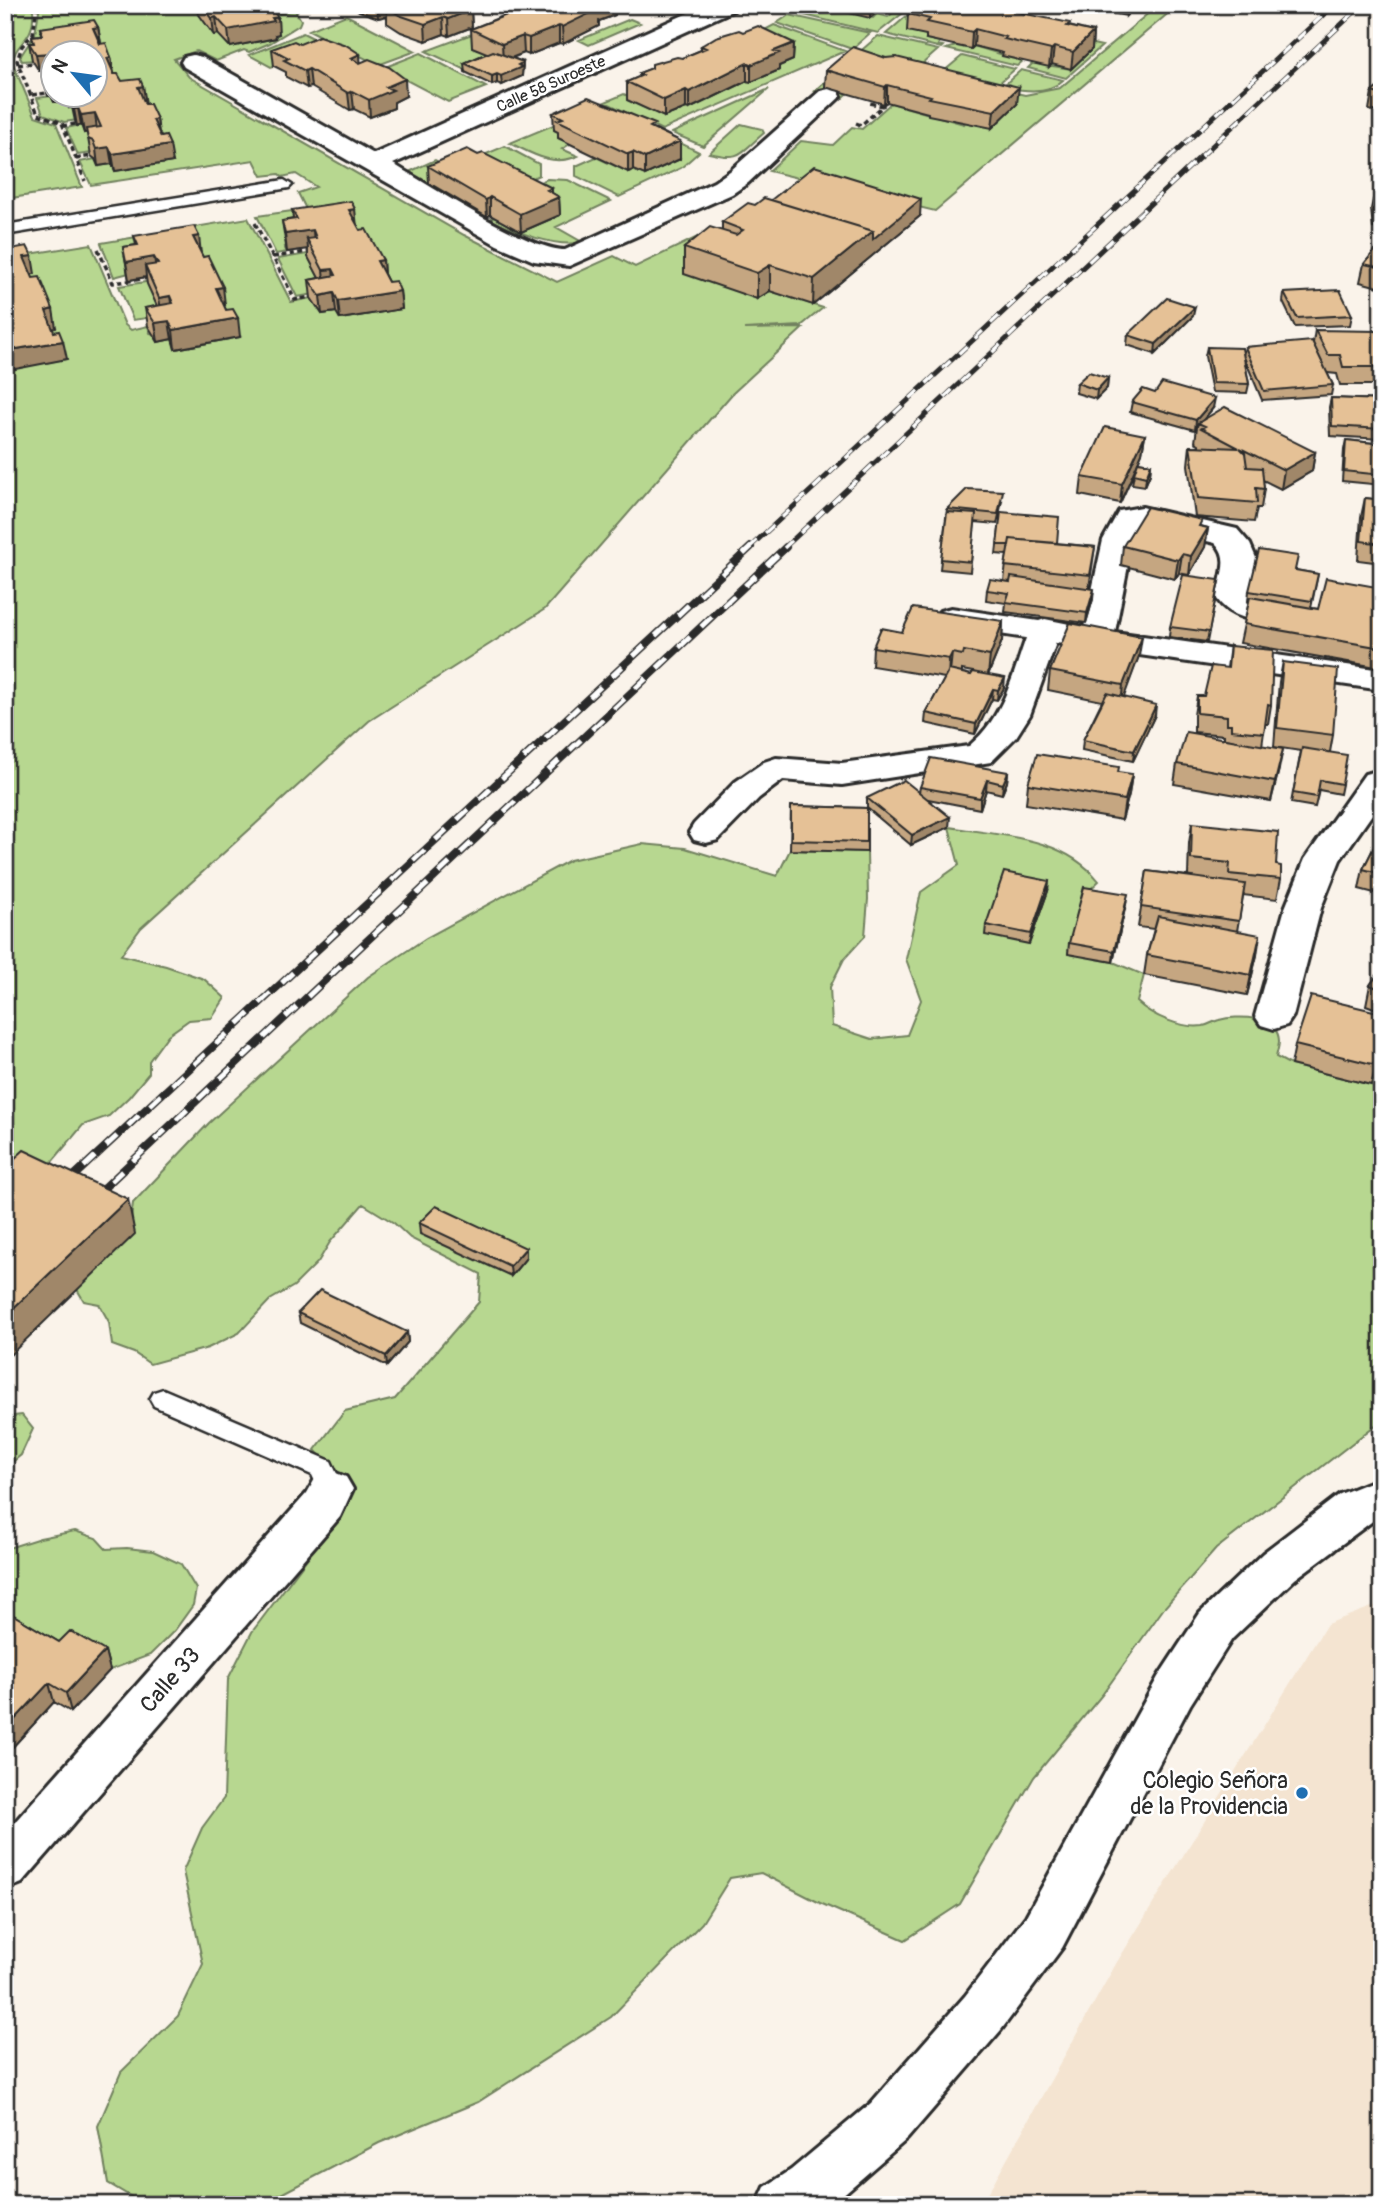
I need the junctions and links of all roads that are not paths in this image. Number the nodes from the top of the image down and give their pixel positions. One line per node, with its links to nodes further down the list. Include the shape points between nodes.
1 (726, 5): 4 (street, Calle 58 Suroeste)
2 (193, 62): 4 (street)
3 (829, 96): 4 (street, via 723,188 569,258 539,256)
4 (375, 163)
5 (284, 185): 6 (lane)
6 (5, 230)
7 (1265, 611): 10 (street, via 1242,607 1233,599 1242,554 1226,536 1130,517 1118,540)
8 (949, 618): 9 (street)
9 (1045, 629): 10 (street); 13 (street, via 1012,720 995,744 979,755 842,774 776,769 747,790)
10 (1098, 638): 11 (street)
11 (1382, 680)
12 (1382, 781): 14 (street, via 1323,859 1303,908)
13 (706, 832)
14 (1273, 1016)
15 (163, 1399): 16 (lane, via 322,1468)
16 (331, 1489): 18 (street, Calle 33, via 324,1504)
17 (1382, 1494): 19 (street, via 1356,1507 1279,1566 1216,1626 1174,1691 1044,1932 984,2013 889,2121)
18 (5, 1868)
19 (785, 2205)

